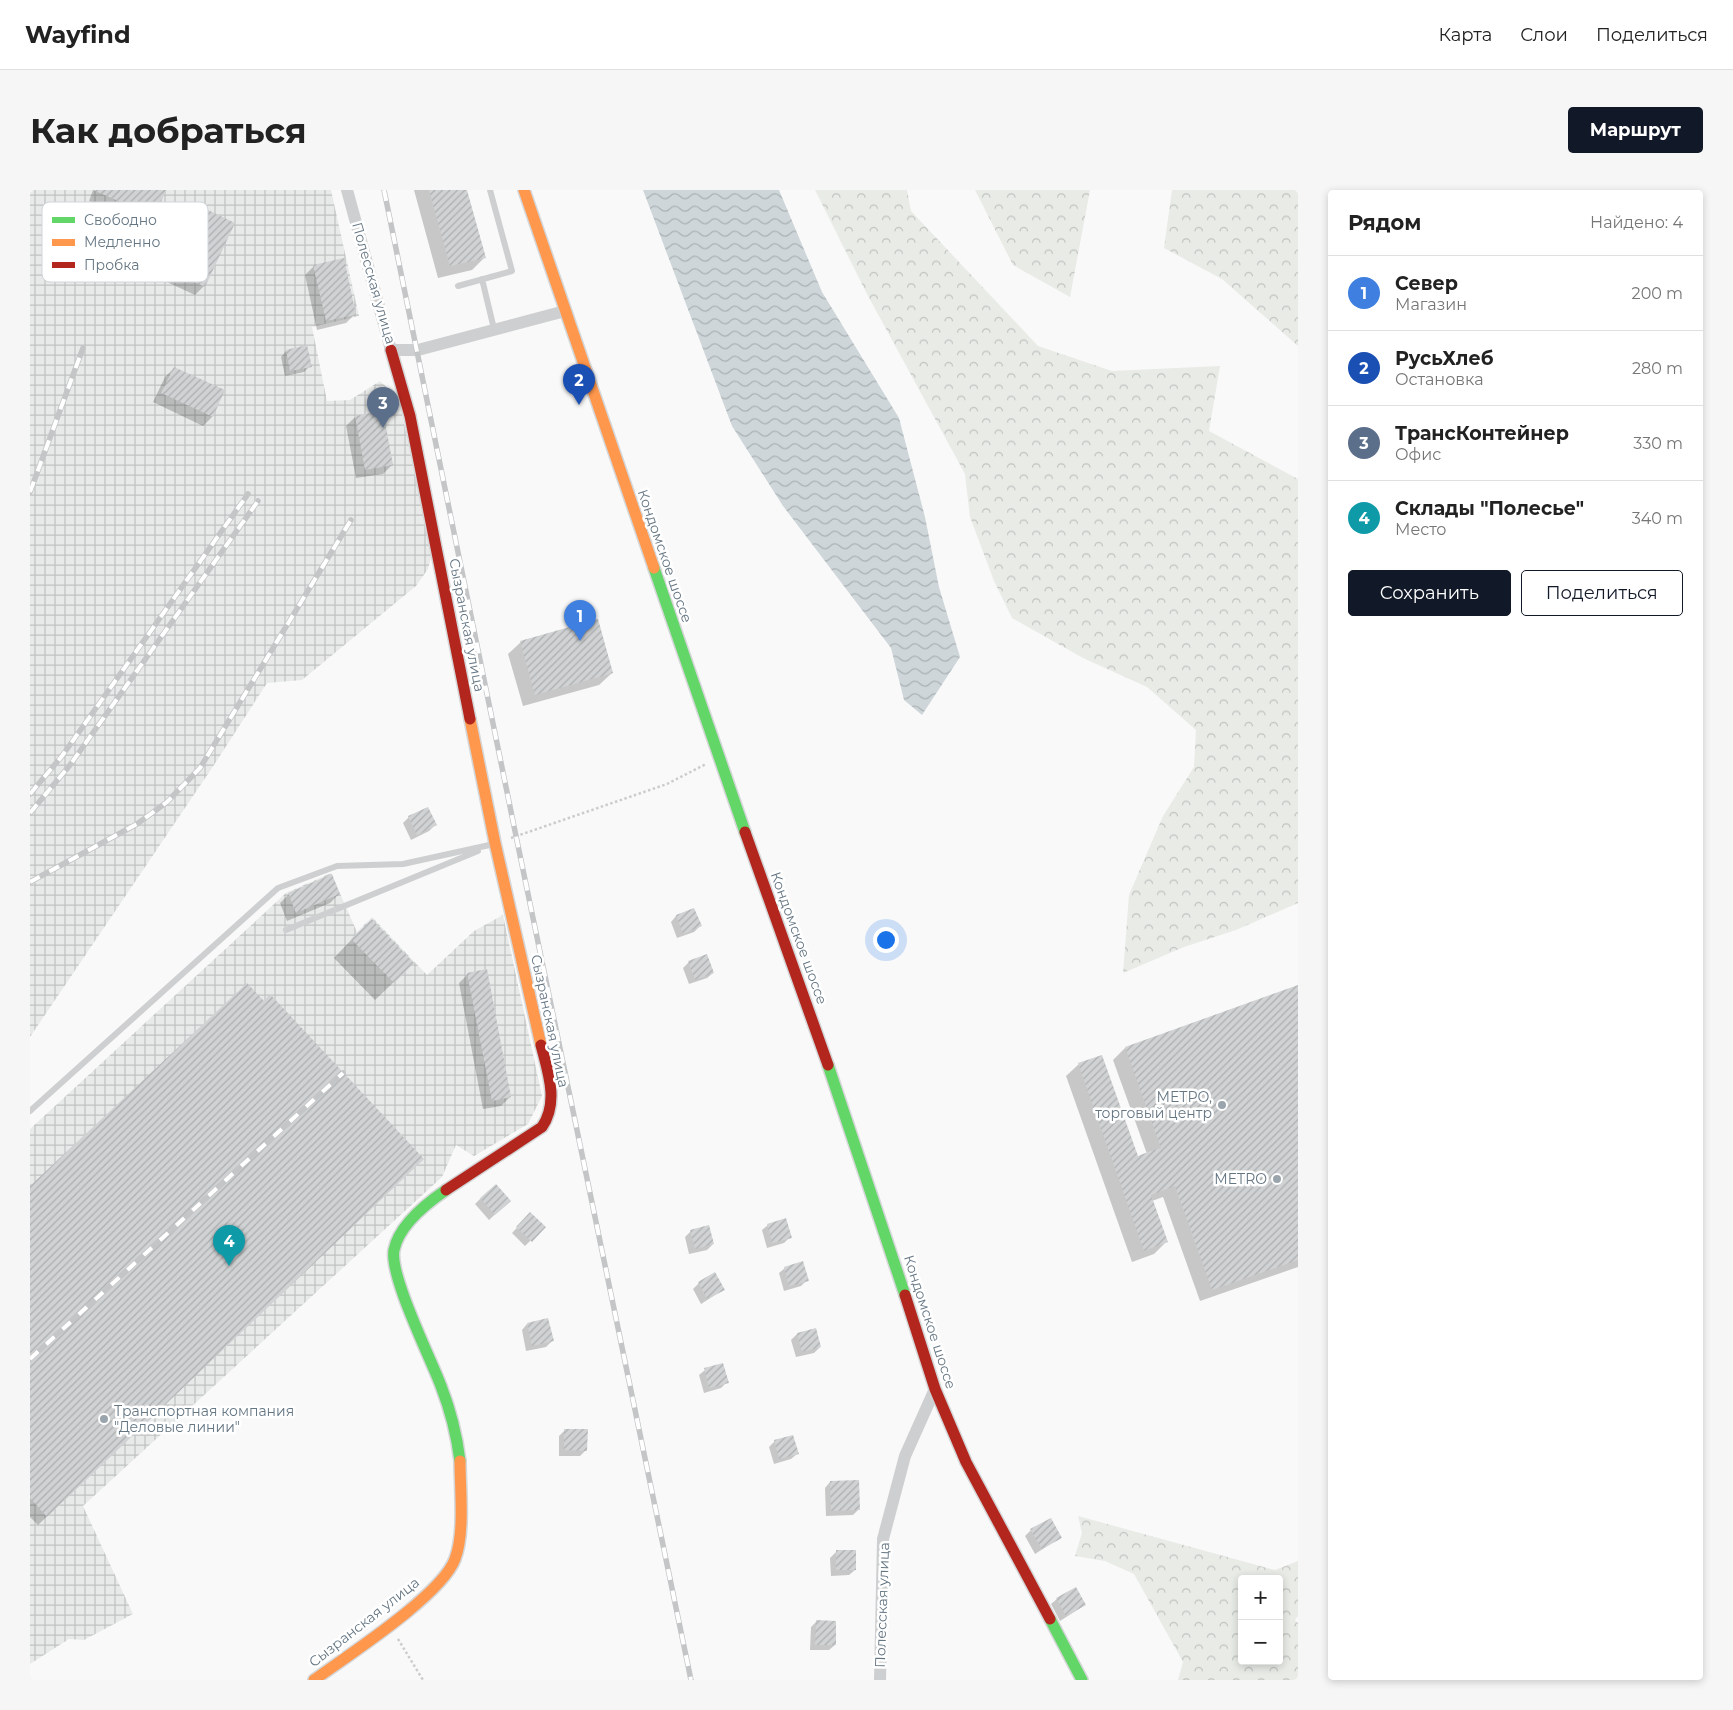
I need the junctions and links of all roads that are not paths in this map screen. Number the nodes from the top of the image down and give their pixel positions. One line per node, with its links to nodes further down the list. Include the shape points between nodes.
1 (348, 190): 8 (street, Полесская улица)
2 (490, 190): 4 (lane, via 512,271)
3 (524, 190): 6 (street, Кондомское шоссе)
4 (482, 279): 5 (lane); 7 (lane)
5 (458, 286)
6 (565, 311): 7 (street, Полесская улица); 12 (street, Кондомское шоссе, via 851,1129)
7 (494, 330): 8 (street, Полесская улица, via 418,350)
8 (390, 350): 9 (street, Сызранская улица, via 410,416)
9 (495, 843): 10 (lane); 11 (lane, via 403,864 337,866 278,888); 13 (street, Сызранская улица, via 548,1078 551,1111 542,1127 439,1195 401,1234 394,1250 395,1266 407,1303 442,1388 460,1459 461,1511 455,1560 439,1583 390,1625)
10 (286, 930)
11 (30, 1111)
12 (935, 1389): 14 (street, Полесская улица, via 905,1456 883,1539); 15 (street, Кондомское шоссе, via 966,1462)
13 (314, 1680)
14 (880, 1680)
15 (1082, 1680)

